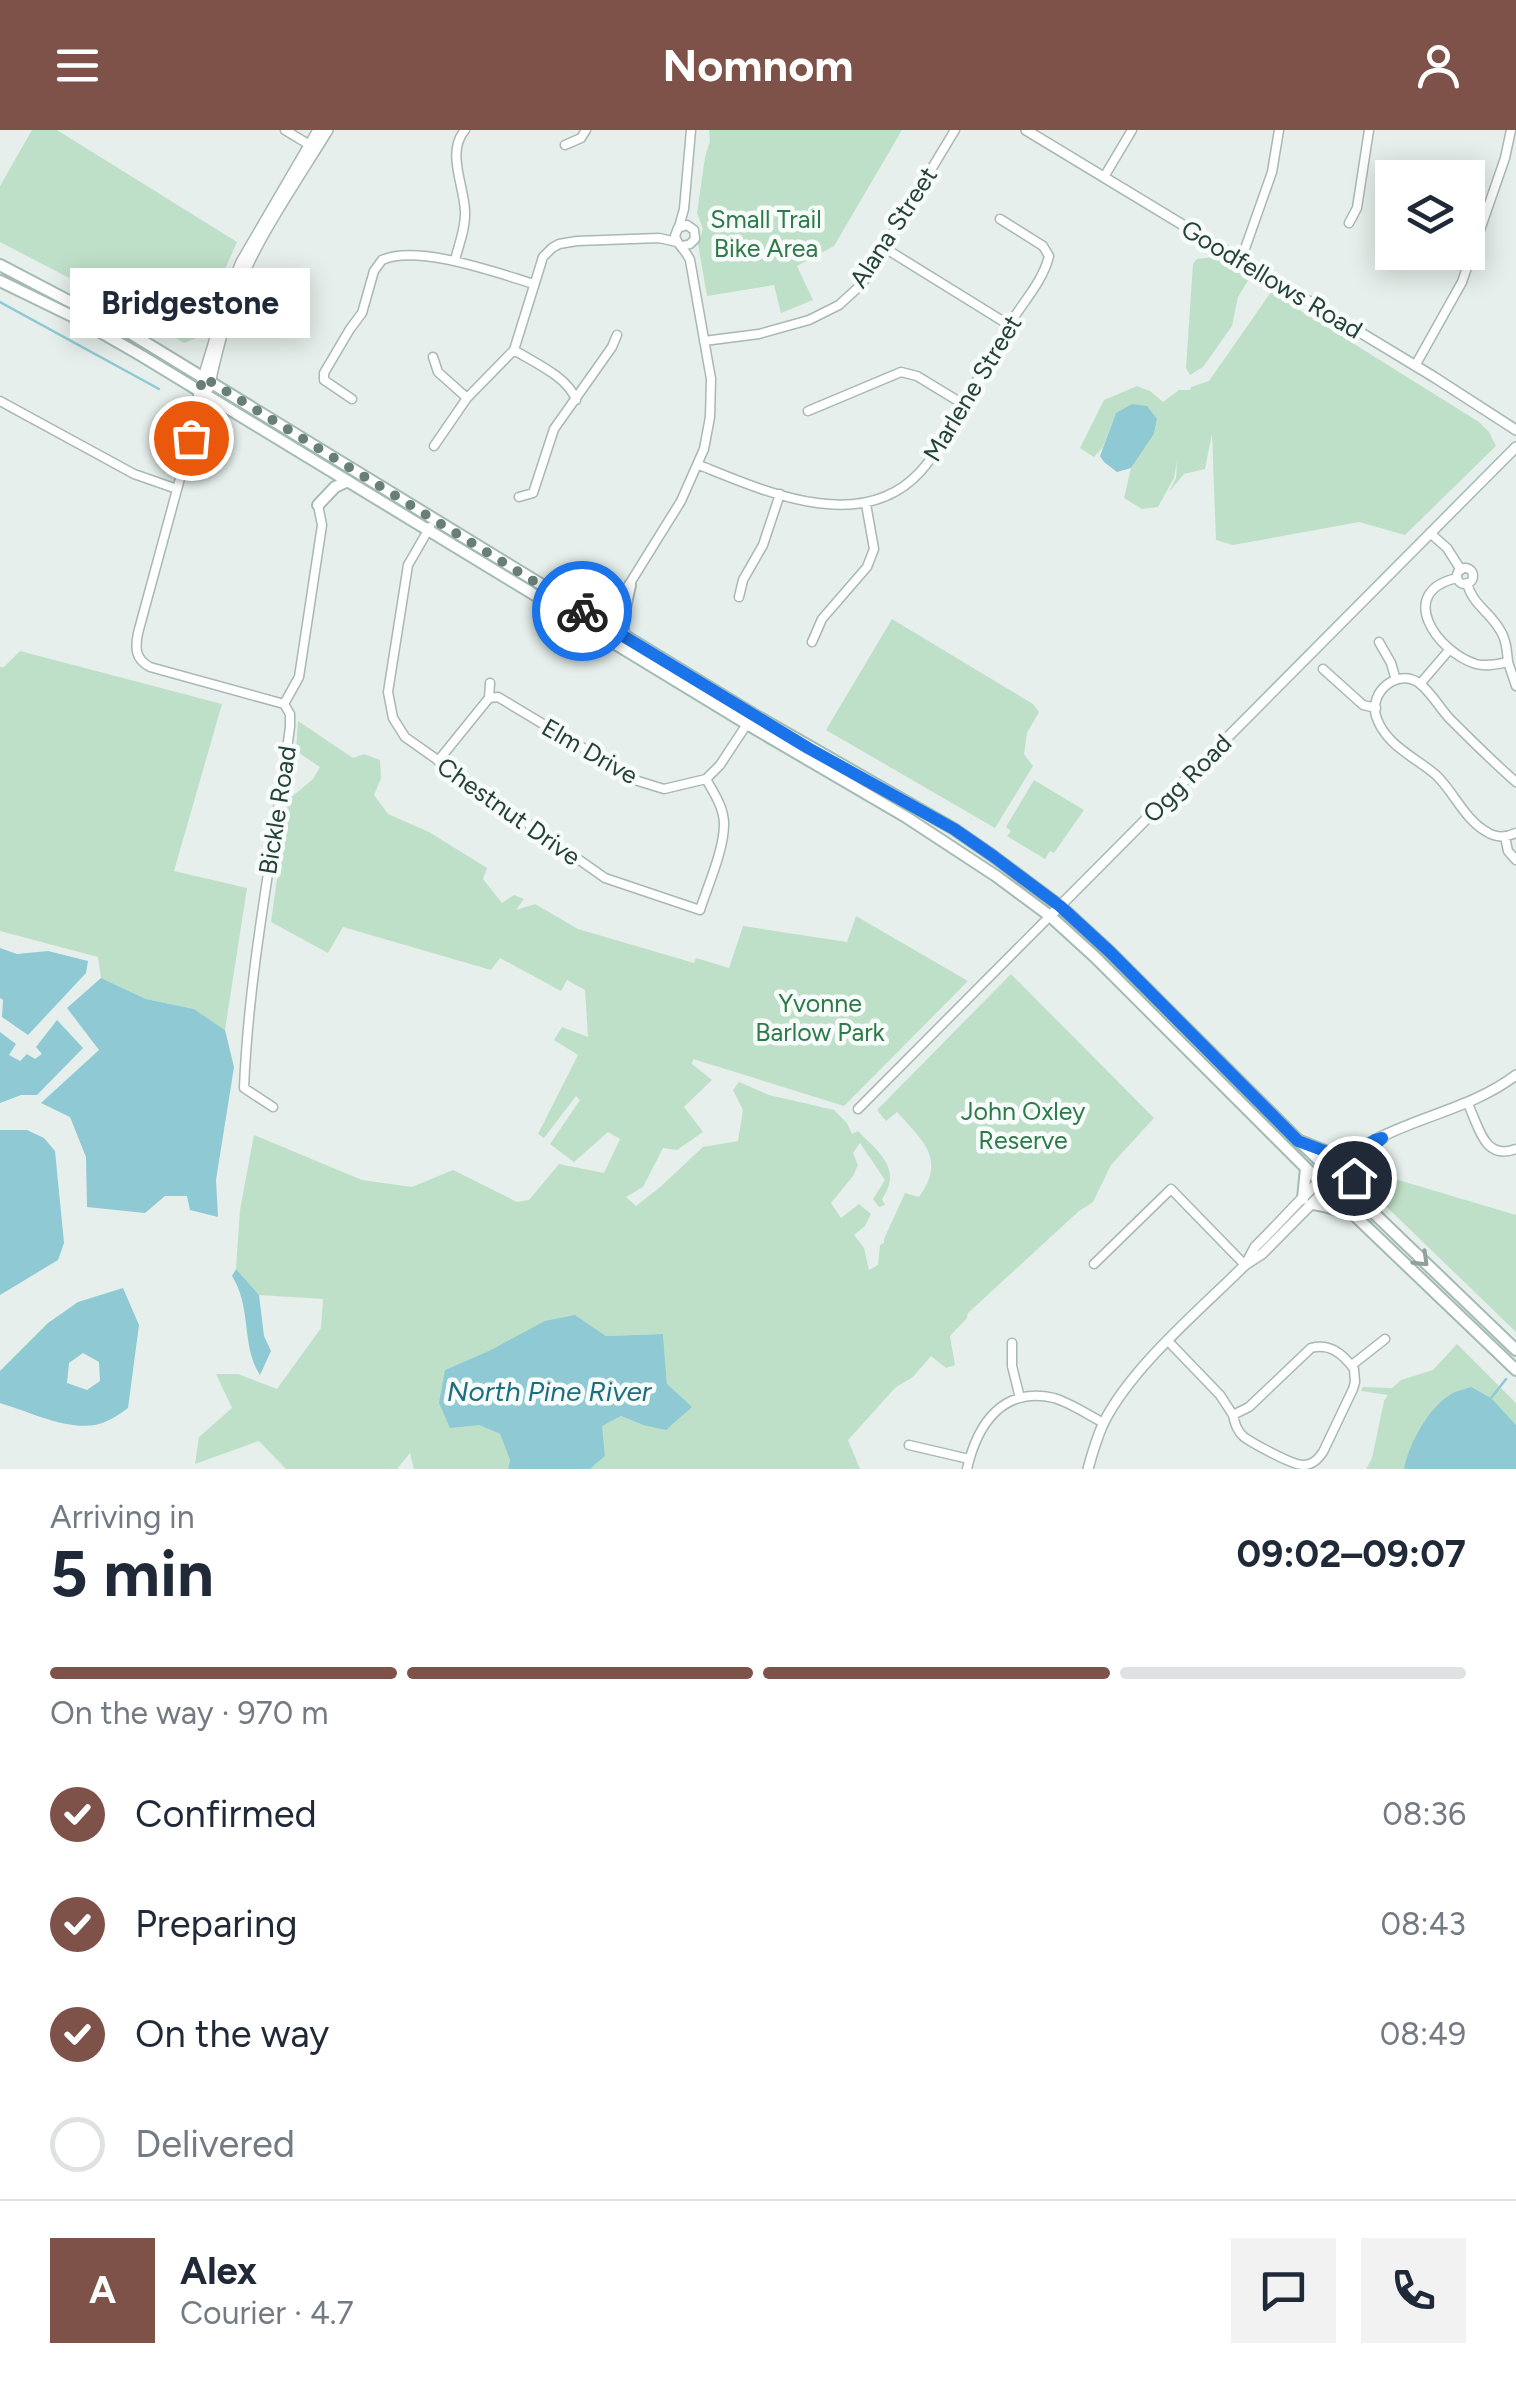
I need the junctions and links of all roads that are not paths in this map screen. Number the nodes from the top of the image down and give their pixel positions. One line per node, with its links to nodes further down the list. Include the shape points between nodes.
1 (285, 130): 14 (street)
2 (318, 130): 14 (street)
3 (328, 130): 14 (street)
4 (465, 130): 22 (street, via 457,166 466,210)
5 (586, 130): 13 (street)
6 (692, 130): 18 (street)
7 (955, 130): 21 (street, Alana Street)
8 (1026, 130): 15 (street, Goodfellows Road)
9 (1132, 130): 15 (street)
10 (1279, 130): 23 (street, via 1272,172)
11 (1369, 130): 17 (street)
12 (1511, 130): 32 (street, via 1462,282)
13 (564, 145)
14 (313, 146): 33 (street, via 240,284)
15 (1104, 177): 23 (street, Goodfellows Road)
16 (1000, 220): 27 (street, Marlene Street, via 1049,256)
17 (1349, 223)
18 (681, 228): 19 (street); 20 (street); 20 (street, via 696,234)
19 (659, 238): 20 (street); 26 (street, via 559,244 543,257)
20 (684, 243): 29 (street)
21 (884, 247): 27 (street); 29 (street, Alana Street, via 862,284 839,305 759,334)
22 (455, 260): 26 (street); 36 (street, via 382,260 362,314 324,373 324,380)
23 (1241, 260): 32 (street, Goodfellows Road)
24 (0, 265): 33 (main road)
25 (0, 280): 34 (main road)
26 (534, 284): 30 (street)
27 (1009, 325): 39 (street, Marlene Street)
28 (616, 336): 37 (street)
29 (704, 341): 44 (street, via 711,404)
30 (514, 350): 35 (street); 37 (street, via 566,383)
31 (433, 357): 35 (street, via 438,372)
32 (1415, 366): 41 (street, Goodfellows Road)
33 (207, 380): 34 (street); 51 (main road)
34 (203, 393): 45 (main road); 46 (street)
35 (467, 398): 42 (street)
36 (352, 399)
37 (576, 400): 48 (street, via 554,430 533,493)
38 (0, 401): 46 (street, via 134,474)
39 (963, 404): 40 (street, via 901,372); 49 (street, Marlene Street, via 918,475)
40 (808, 410)
41 (1516, 430)
42 (434, 446)
43 (1516, 447): 52 (street, Ogg Road)
44 (698, 465): 47 (street, Marlene Street); 54 (street)
45 (348, 481): 50 (main road); 51 (main road)
46 (177, 489): 70 (street, via 138,632 138,656 150,667)
47 (780, 494): 49 (street, Marlene Street, via 836,506); 56 (street)
48 (520, 497)
49 (866, 504): 60 (street, via 874,549 868,567 822,620)
50 (318, 505): 70 (street, Bickle Road, via 322,524 300,674)
51 (431, 525): 55 (main road); 58 (main road); 73 (street, Chestnut Drive, via 408,565 388,692 393,718 406,737)
52 (1430, 533): 53 (street); 79 (street, Ogg Road)
53 (1459, 574): 62 (street, via 1430,591 1424,604 1429,624); 63 (street, via 1472,574 1467,583 1474,601 1501,630)
54 (630, 585): 57 (street); 59 (main road)
55 (558, 596): 57 (main road); 58 (main road)
56 (740, 598)
57 (617, 605): 58 (street)
58 (602, 629): 59 (main road); 72 (main road)
59 (624, 636): 79 (main road, via 954,829)
60 (812, 642)
61 (1379, 642): 65 (street)
62 (1450, 648): 63 (street, via 1474,663); 67 (street)
63 (1508, 662): 68 (street)
64 (1322, 669): 71 (street)
65 (1396, 680): 67 (street); 71 (street, via 1381,690)
66 (490, 683): 69 (street)
67 (1420, 684): 75 (street)
68 (1516, 686)
69 (489, 698): 73 (street); 74 (street, Elm Drive, via 498,697 638,781 664,790)
70 (284, 704): 83 (street, Bickle Road, via 290,727 244,1088)
71 (1376, 708): 77 (street, via 1400,749 1438,777 1472,821)
72 (747, 724): 74 (street); 80 (main road, via 954,847)
73 (438, 761): 74 (street, Chestnut Drive, via 605,878 700,910 724,821)
74 (706, 780)
75 (1516, 782)
76 (1516, 833): 77 (street)
77 (1505, 836): 78 (street)
78 (1516, 860)
79 (1060, 906): 80 (street, Ogg Road); 85 (main road)
80 (1050, 916): 84 (street, Ogg Road); 88 (main road)
81 (1516, 1075): 82 (street)
82 (1468, 1104): 86 (street, via 1493,1150); 87 (street, via 1406,1126)
83 (273, 1106)
84 (858, 1109)
85 (1298, 1141): 87 (main road); 89 (main road)
86 (1516, 1149)
87 (1352, 1159): 89 (street); 91 (main road)
88 (1306, 1168): 90 (main road); 92 (main road)
89 (1334, 1175): 90 (street); 91 (main road)
90 (1324, 1185): 92 (street); 93 (main road)
91 (1352, 1192): 99 (main road, one-way to 99)
92 (1308, 1201): 93 (main road); 95 (street)
93 (1352, 1212): 101 (main road)
94 (1094, 1264): 95 (street, via 1171,1188)
95 (1245, 1265): 97 (street)
96 (1385, 1339): 100 (street)
97 (1168, 1342): 103 (street); 104 (street)
98 (1012, 1343): 102 (street)
99 (1516, 1350)
100 (1352, 1365): 103 (street, via 1332,1348 1311,1348); 103 (street, via 1353,1389 1311,1464 1246,1438)
101 (1516, 1370)
102 (1020, 1398): 104 (street, via 1052,1398); 106 (street, via 981,1426)
103 (1232, 1416)
104 (1104, 1423): 108 (street)
105 (909, 1445): 106 (street)
106 (969, 1459): 107 (street)
107 (966, 1469)
108 (1088, 1469)

